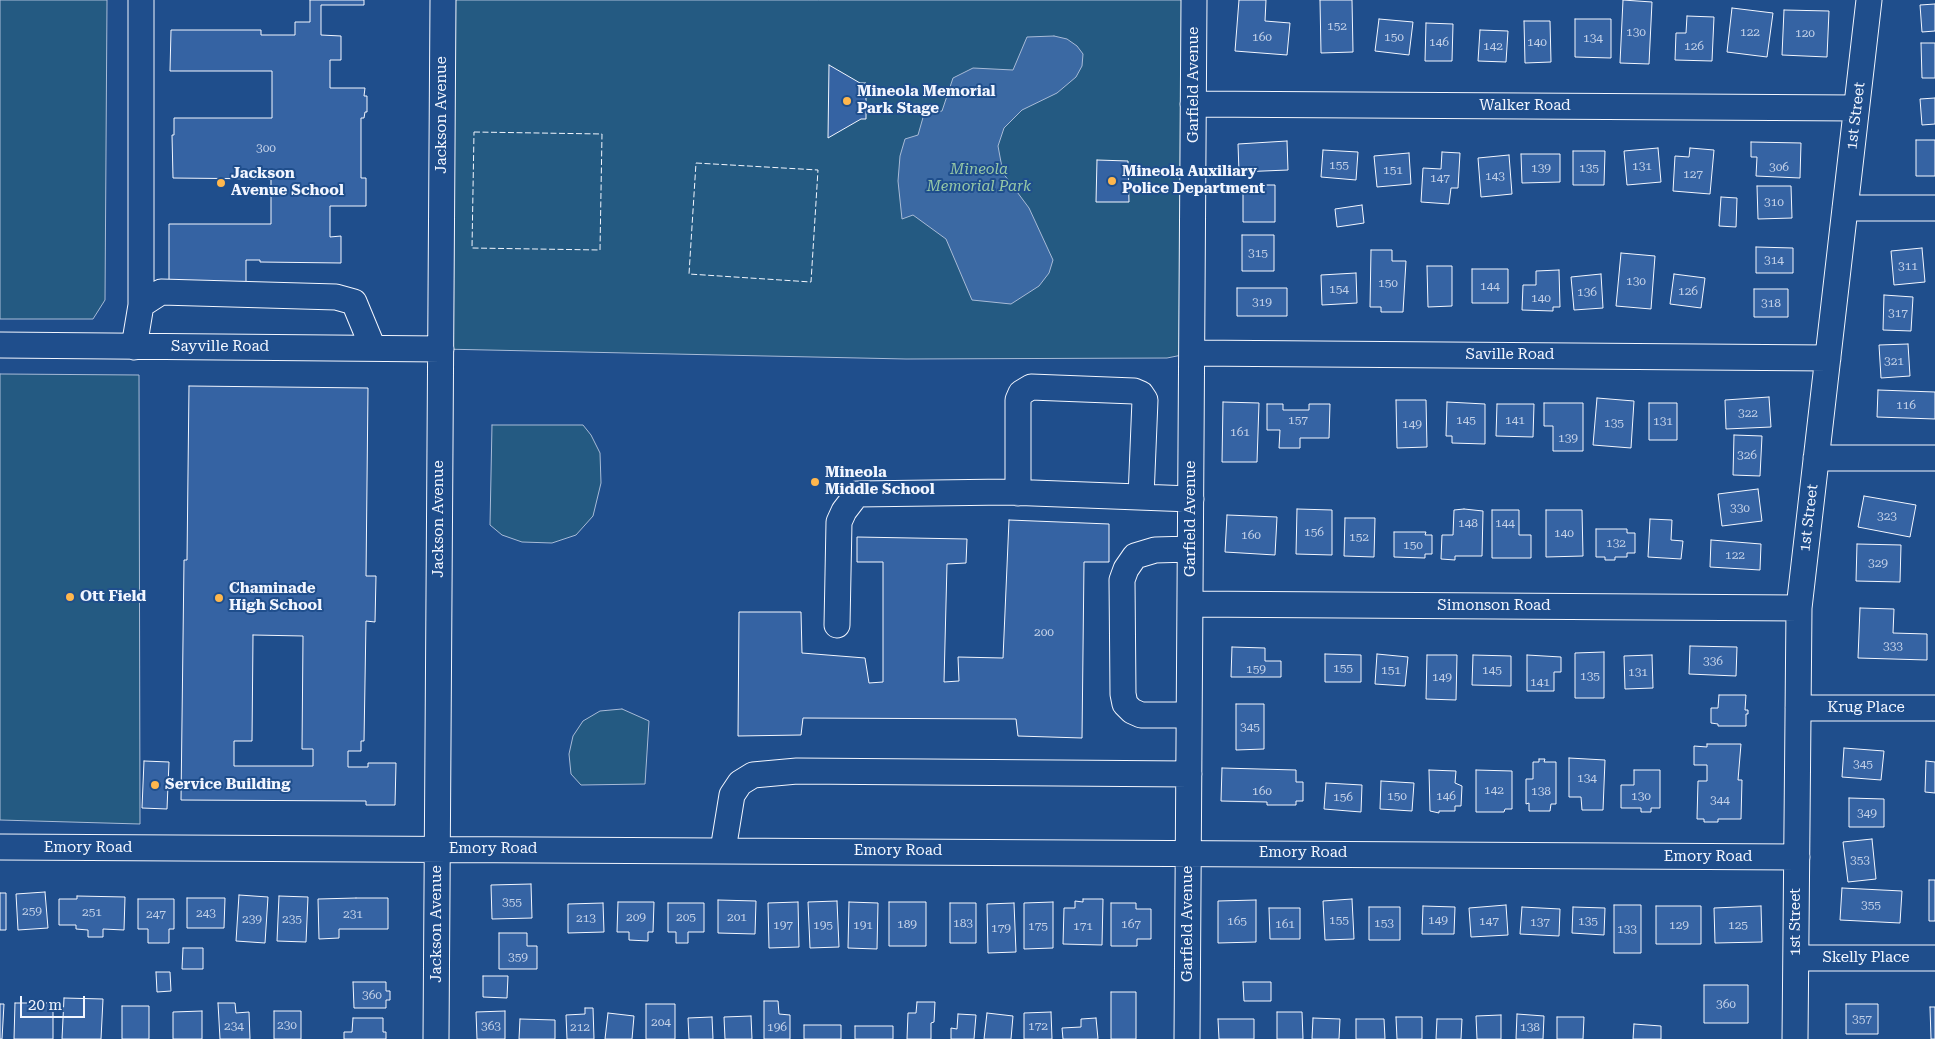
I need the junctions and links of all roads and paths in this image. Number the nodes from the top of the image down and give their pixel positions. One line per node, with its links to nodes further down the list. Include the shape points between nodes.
1 (141, 0): 9 (street)
2 (443, 0): 13 (street, Jackson Avenue)
3 (1194, 0): 5 (street, Garfield Avenue)
4 (1869, 0): 6 (street, 1st Street)
5 (1193, 104): 6 (street, Walker Road); 14 (street, Garfield Avenue)
6 (1856, 108): 7 (street, 1st Street)
7 (1845, 208): 8 (street); 15 (street, 1st Street)
8 (1935, 208)
9 (141, 305): 11 (street); 12 (street, via 161,292 336,297 354,302)
10 (0, 346): 11 (street, Sayville Road)
11 (134, 346): 12 (street, Sayville Road)
12 (373, 348): 13 (street, Sayville Road)
13 (441, 349): 30 (street, Jackson Avenue)
14 (1192, 353): 15 (street, Saville Road); 20 (street, Garfield Avenue)
15 (1828, 358): 16 (street, 1st Street)
16 (1816, 458): 17 (street); 23 (street, 1st Street)
17 (1935, 458)
18 (1018, 493): 19 (street); 19 (street, via 1018,400 1021,393 1031,387 1134,391 1141,394 1145,400); 24 (street, via 857,494 839,522)
19 (1141, 497): 20 (street)
20 (1191, 499): 21 (street, Garfield Avenue)
21 (1190, 549): 22 (street, Garfield Avenue); 27 (street, via 1155,550 1135,556 1122,580 1125,704 1141,715)
22 (1190, 604): 23 (street, Simonson Road); 27 (street, Garfield Avenue)
23 (1799, 608): 25 (street, 1st Street)
24 (837, 625)
25 (1798, 708): 26 (street, Krug Place); 33 (street, 1st Street)
26 (1935, 708)
27 (1189, 715): 28 (street, Garfield Avenue)
28 (1189, 774): 31 (street, via 797,771 753,775 740,783 732,795); 32 (street, Garfield Avenue)
29 (0, 847): 30 (street, Emory Road)
30 (437, 849): 31 (street, Emory Road); 36 (street, Jackson Avenue)
31 (723, 850): 32 (street, Emory Road)
32 (1189, 852): 33 (street, Emory Road); 37 (street, Garfield Avenue)
33 (1797, 857): 34 (street, 1st Street)
34 (1796, 958): 35 (street, Skelly Place); 38 (street, 1st Street)
35 (1935, 958)
36 (436, 1039)
37 (1187, 1039)
38 (1796, 1039)

